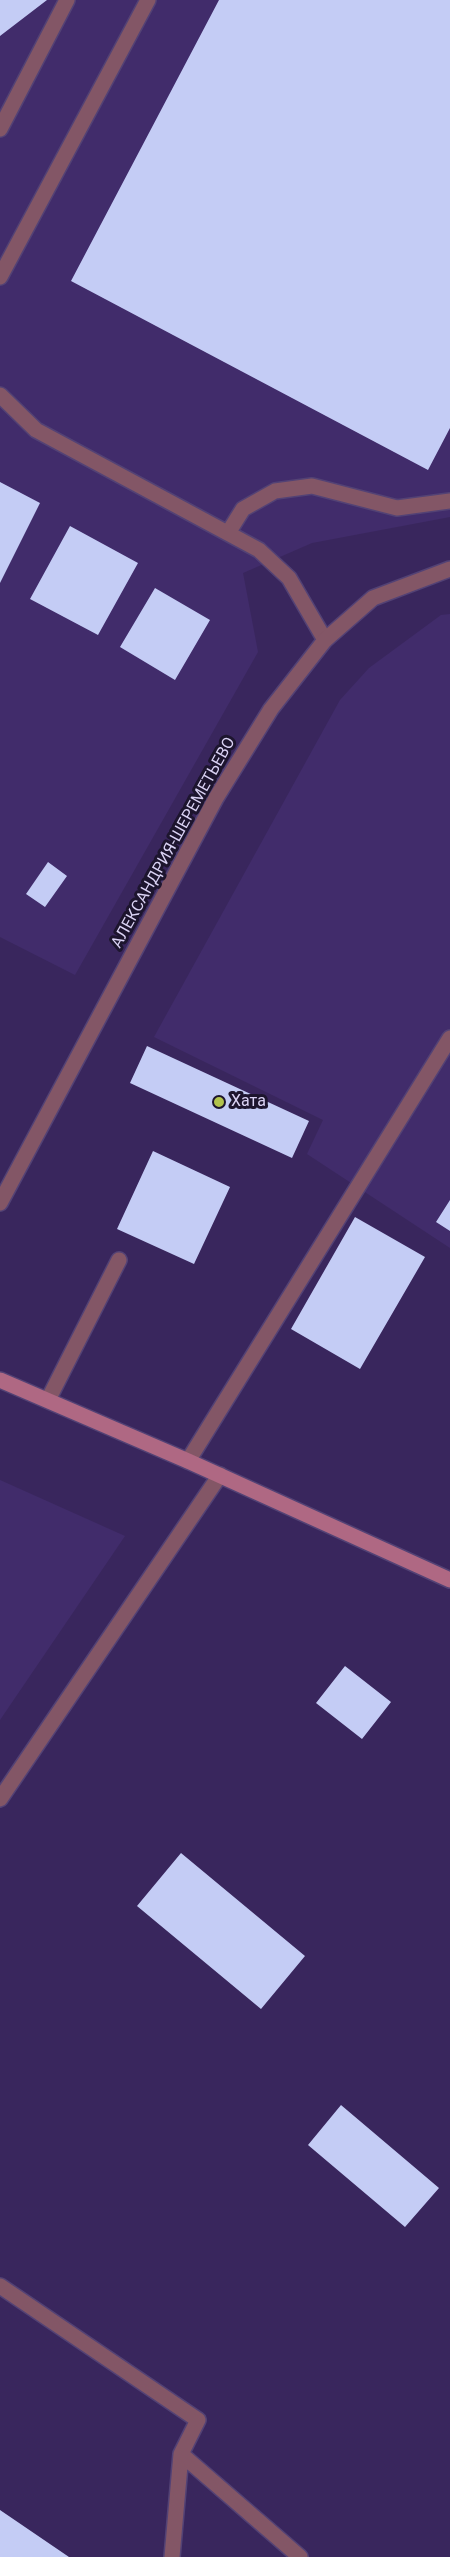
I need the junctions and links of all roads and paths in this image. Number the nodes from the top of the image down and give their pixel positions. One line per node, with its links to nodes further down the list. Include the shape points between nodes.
1 (67, 0): 3 (street)
2 (148, 0): 4 (street)
3 (0, 129)
4 (0, 277)
5 (0, 395): 7 (street, via 36,430)
6 (450, 501): 7 (street, via 397,508 312,486 275,491 243,509)
7 (228, 533): 9 (street, via 259,550 289,578)
8 (450, 569): 9 (street, АЛЕКСАНДРИЯ-ШЕРЕМЕТЬЕВО, via 373,598)
9 (325, 640): 11 (street, АЛЕКСАНДРИЯ-ШЕРЕМЕТЬЕВО, via 271,709 216,798)
10 (450, 1038): 15 (street)
11 (0, 1203)
12 (118, 1260): 14 (street)
13 (0, 1380): 14 (main road)
14 (48, 1400): 15 (main road)
15 (188, 1461): 16 (main road)
16 (220, 1475): 17 (main road); 18 (street)
17 (450, 1580)
18 (0, 1799)
19 (0, 2286): 20 (street, via 198,2420)
20 (181, 2454): 21 (street); 22 (street)
21 (172, 2557)
22 (300, 2557)

